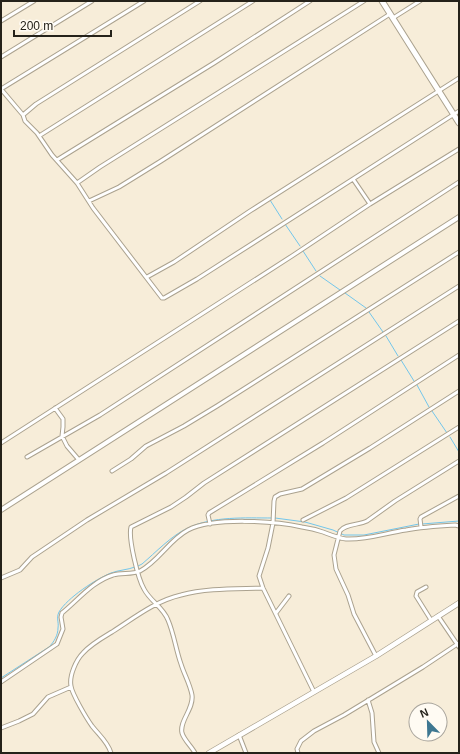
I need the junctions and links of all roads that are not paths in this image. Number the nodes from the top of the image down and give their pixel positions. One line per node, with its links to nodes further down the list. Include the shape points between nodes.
1 (34, 1): 11 (street)
2 (92, 1): 12 (street)
3 (144, 1): 14 (street)
4 (200, 1): 17 (street, via 36,104)
5 (253, 1): 20 (street)
6 (310, 1): 22 (street)
7 (364, 1): 25 (street)
8 (382, 1): 10 (main road)
9 (420, 1): 10 (street)
10 (391, 16): 15 (main road); 26 (street, via 119,187)
11 (1, 21)
12 (1, 57)
13 (459, 78): 15 (street)
14 (1, 89): 17 (street)
15 (439, 92): 18 (main road); 30 (street)
16 (459, 111): 18 (street)
17 (23, 115): 20 (street, via 25,121)
18 (454, 115): 19 (main road); 23 (street)
19 (459, 123)
20 (39, 136): 22 (street)
21 (459, 149): 27 (street)
22 (57, 160): 25 (street)
23 (353, 179): 27 (street); 30 (street, via 168,296 162,298)
24 (459, 182): 37 (street, via 100,415)
25 (77, 183): 26 (street)
26 (89, 200): 30 (street)
27 (370, 204): 35 (street)
28 (459, 217): 40 (street)
29 (459, 252): 42 (street, via 217,406 146,446)
30 (147, 277)
31 (459, 286): 52 (street, via 166,473 87,520 32,557 20,570)
32 (459, 321): 51 (street, via 204,483 171,507 131,527 130,536)
33 (459, 356): 47 (street, via 209,513)
34 (459, 391): 46 (street, via 302,489 275,497)
35 (56, 408): 37 (street, via 63,419); 38 (street)
36 (459, 427): 45 (street, via 346,498)
37 (62, 436): 39 (street); 40 (street)
38 (1, 443)
39 (27, 457)
40 (79, 460): 44 (street)
41 (459, 461): 50 (street, via 367,521 346,527)
42 (112, 471)
43 (459, 496): 48 (street, via 421,517)
44 (1, 510)
45 (303, 520)
46 (274, 523): 47 (street); 50 (street); 53 (street, via 259,576)
47 (210, 524): 51 (street, via 189,529 158,557)
48 (421, 525): 49 (street); 50 (street, via 366,538)
49 (459, 526)
50 (339, 534): 62 (street, via 334,555 336,569 354,614)
51 (137, 568): 57 (street, via 144,589); 63 (street, via 114,574 87,590 62,613 63,629 57,644)
52 (1, 578)
53 (263, 588): 57 (street, via 192,592); 58 (street)
54 (426, 588): 60 (street, via 417,592 416,596)
55 (289, 596): 58 (street)
56 (459, 603): 59 (main road)
57 (156, 604): 64 (street, via 82,653 75,664); 70 (street, via 168,619 190,689 192,702 182,726 182,733)
58 (276, 614): 65 (street)
59 (438, 616): 60 (main road); 61 (street)
60 (431, 620): 62 (main road)
61 (458, 645): 66 (street)
62 (376, 656): 65 (main road)
63 (1, 682)
64 (71, 687): 67 (street, via 48,697 33,714); 69 (street, via 92,726 107,743)
65 (314, 692): 68 (main road)
66 (368, 700): 73 (street, via 314,731 301,741); 74 (street, via 372,713 374,742)
67 (1, 728)
68 (238, 735): 71 (main road); 72 (street)
69 (111, 753)
70 (196, 753)
71 (209, 753)
72 (246, 753)
73 (298, 753)
74 (379, 753)

